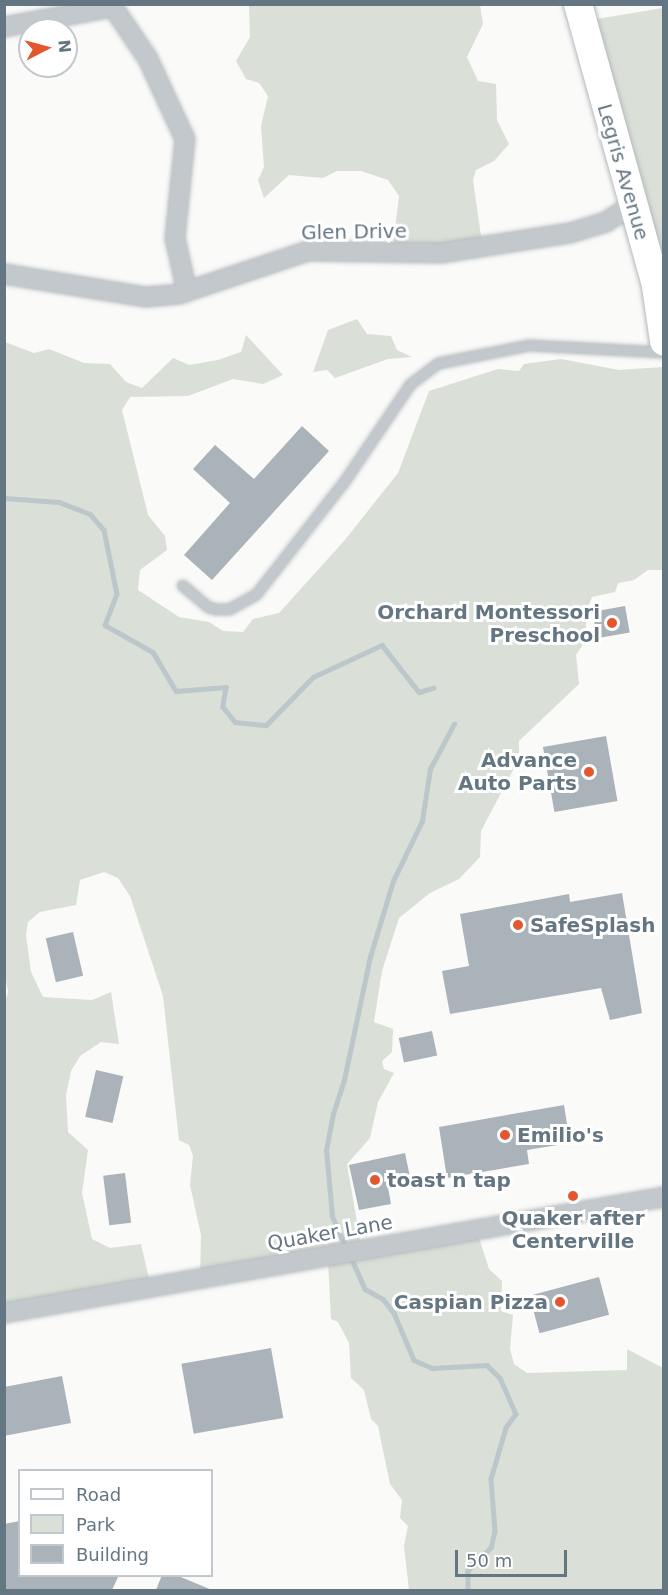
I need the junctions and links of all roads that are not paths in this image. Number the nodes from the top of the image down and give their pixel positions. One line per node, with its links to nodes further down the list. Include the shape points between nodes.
1 (578, 4): 4 (main road, Legris Avenue)
2 (112, 6): 3 (street); 6 (street, via 148,58 185,139 175,238)
3 (4, 27)
4 (632, 204): 6 (street, Glen Drive, via 606,222 570,233 441,254 308,252); 7 (main road, Legris Avenue, via 656,286)
5 (4, 274): 6 (street, Glen Drive, via 146,297)
6 (187, 292)
7 (663, 341)
8 (663, 352): 9 (lane, via 529,345 438,363 410,384 345,480 256,594 229,609 217,609 208,607)
9 (182, 585)
10 (663, 1197): 11 (street, Quaker Lane)
11 (4, 1313)

